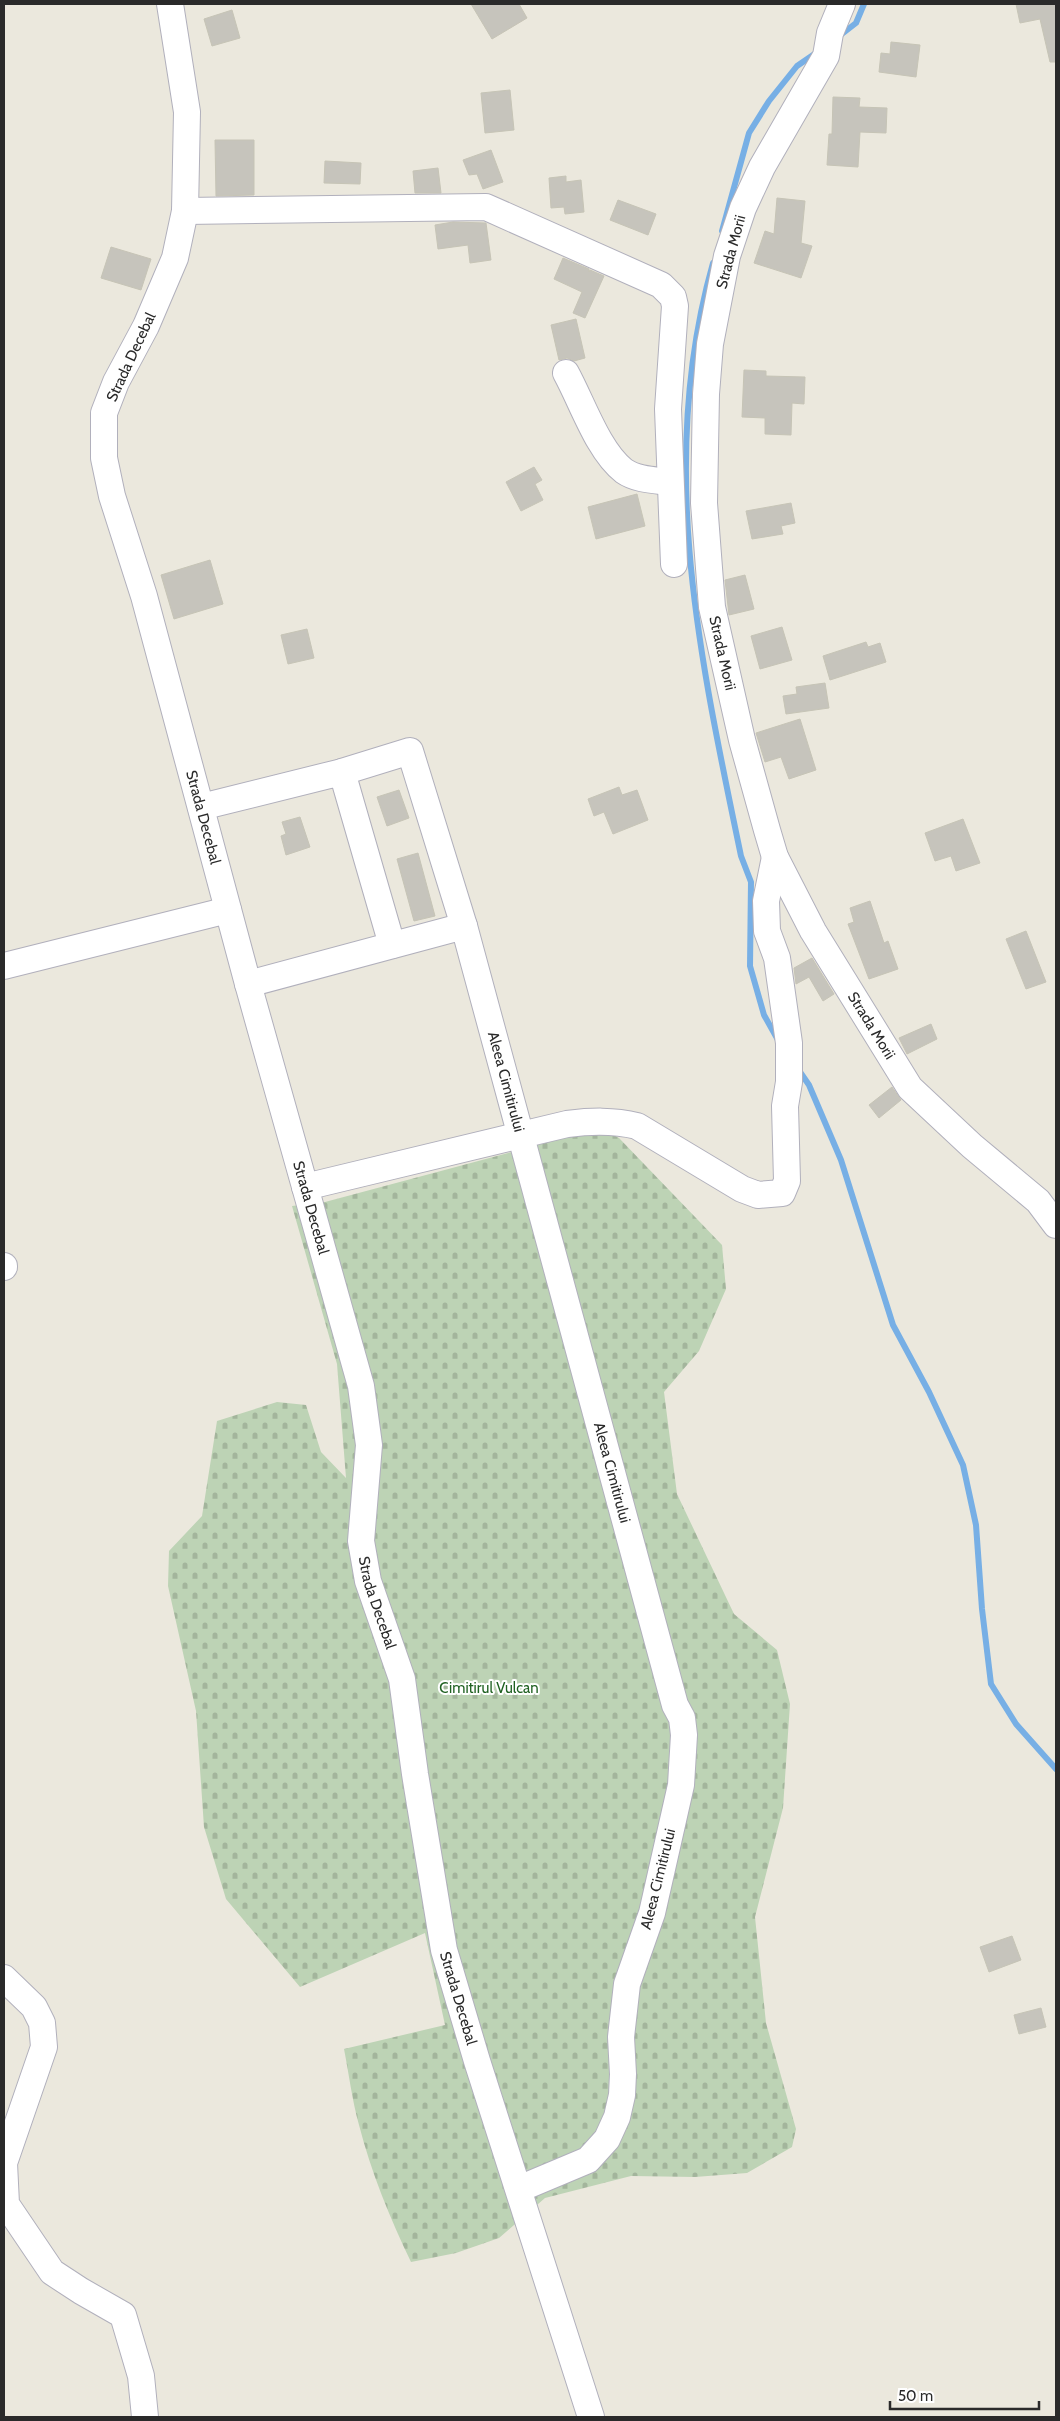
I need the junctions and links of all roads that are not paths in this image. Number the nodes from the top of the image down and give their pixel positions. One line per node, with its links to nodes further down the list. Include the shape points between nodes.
1 (170, 4): 3 (street, Strada Decebal, via 187,112)
2 (842, 4): 4 (street, Strada Morii, via 828,45 743,208 728,256)
3 (184, 211): 4 (street, via 486,207 661,285 673,296); 9 (street, Strada Decebal, via 175,258 104,413 104,458)
4 (693, 341): 6 (street, via 668,410); 10 (street, Strada Morii, via 706,394 704,503 712,607 742,740)
5 (566, 373): 6 (street, via 610,456 625,471 649,480)
6 (670, 482): 7 (street)
7 (674, 564)
8 (342, 772): 9 (street); 12 (street, Aleea Cimitirului, via 410,751); 13 (street)
9 (201, 807): 11 (street, Strada Decebal)
10 (775, 857): 16 (street, via 766,901 767,931 777,958 789,1043 785,1106 786,1181 782,1193 758,1195 742,1189 636,1126 587,1121); 18 (street, Strada Morii, via 813,931 910,1088 1038,1201)
11 (228, 910): 14 (street); 15 (street, Strada Decebal)
12 (464, 926): 13 (street); 16 (street, Aleea Cimitirului)
13 (392, 945): 15 (street)
14 (4, 966)
15 (248, 984): 17 (street, Strada Decebal)
16 (521, 1135): 17 (street); 20 (street, Aleea Cimitirului, via 675,1705 682,1718 685,1750 681,1785 652,1913 627,1984 620,2037 622,2095 617,2117 607,2139 588,2160)
17 (305, 1187): 20 (street, Strada Decebal, via 361,1386 369,1445 362,1541 368,1581 402,1679 444,1950)
18 (1056, 1225)
19 (4, 1978): 21 (street, via 34,2007 42,2023 44,2047 4,2163 6,2204 52,2272 123,2315 141,2376)
20 (519, 2189): 22 (street, Strada Decebal)
21 (144, 2417)
22 (591, 2417)

